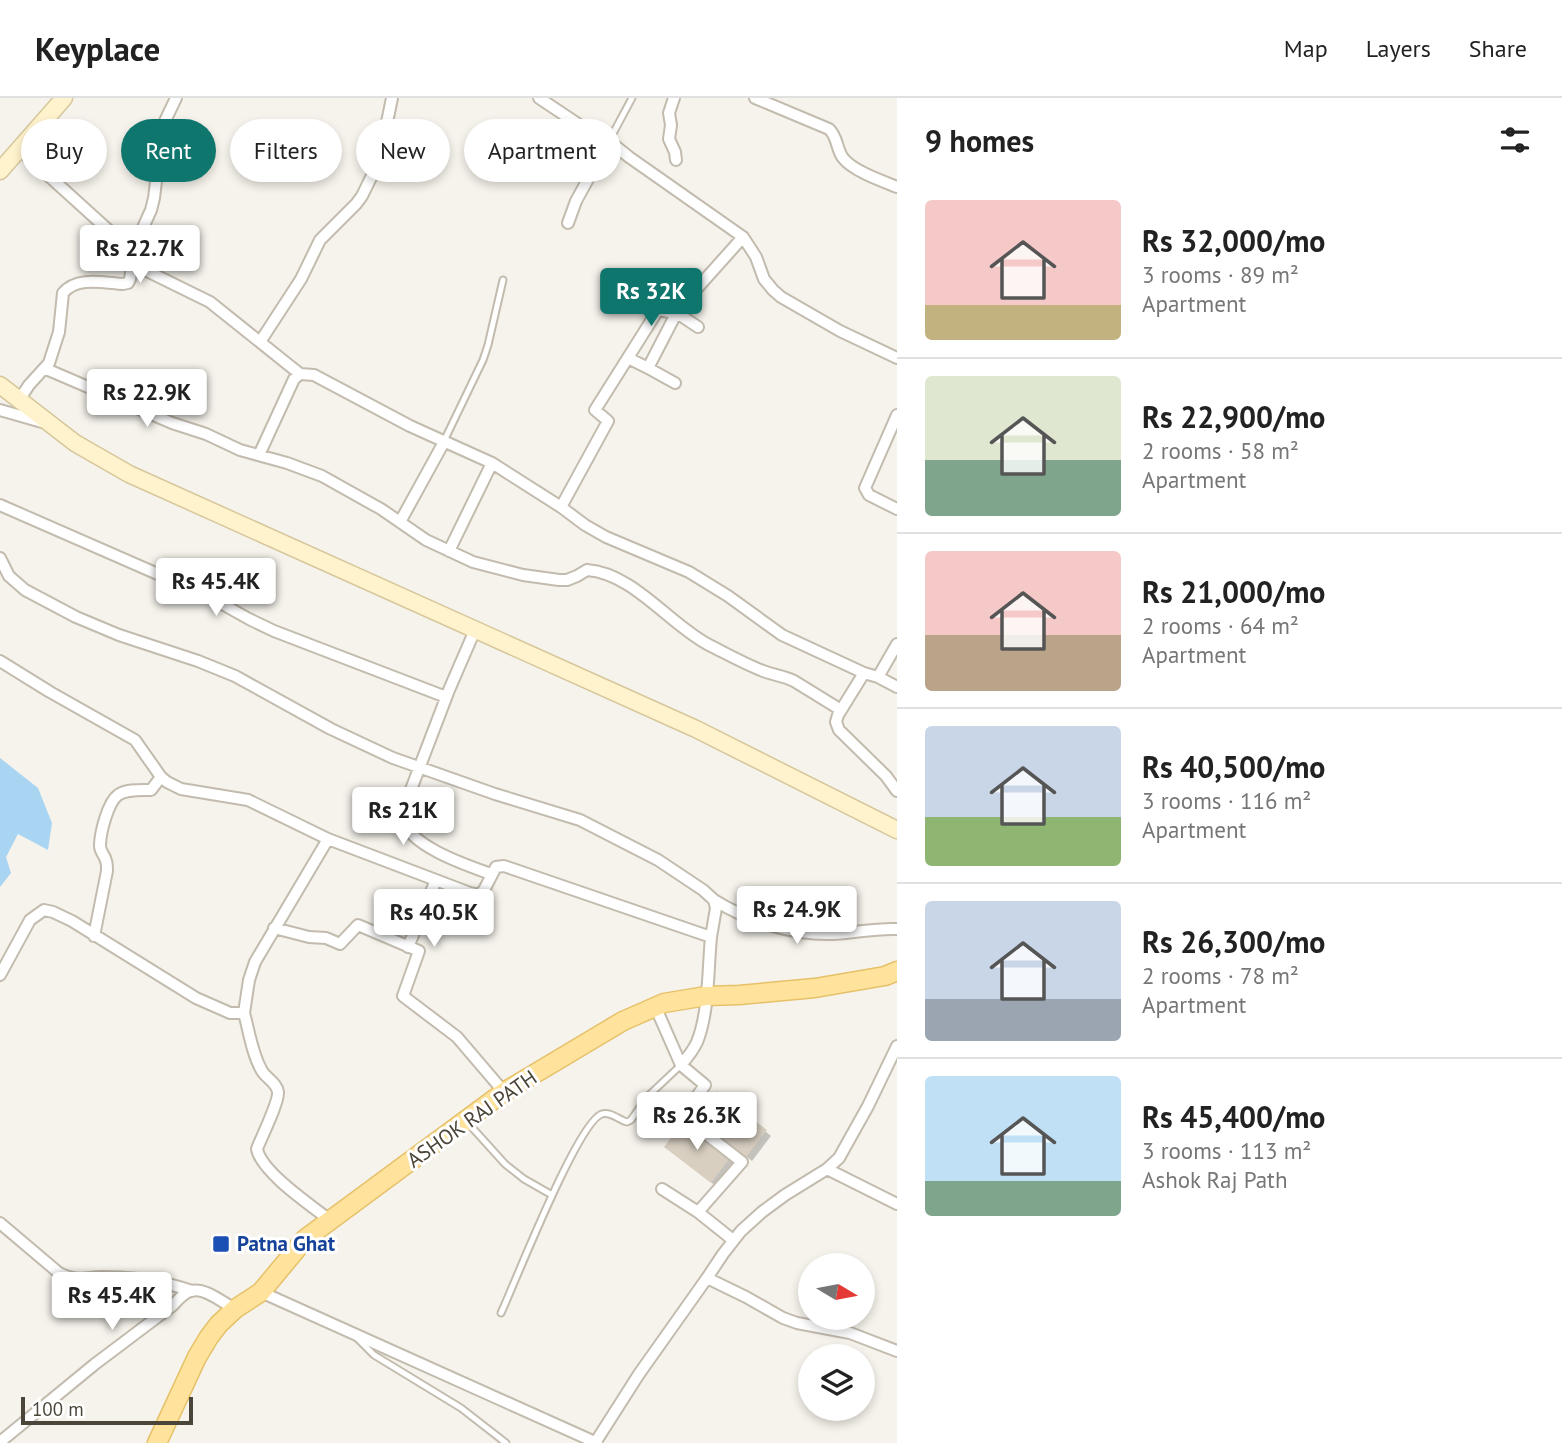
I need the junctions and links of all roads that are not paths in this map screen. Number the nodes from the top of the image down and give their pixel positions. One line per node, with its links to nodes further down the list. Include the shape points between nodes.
1 (64, 98): 10 (main road)
2 (176, 98): 18 (street, via 162,131 151,210)
3 (392, 98): 22 (street, via 379,161 362,196 320,240)
4 (539, 98): 8 (street)
5 (632, 98): 9 (lane)
6 (674, 98): 12 (street, via 669,139)
7 (755, 98): 15 (street, via 829,129 845,161)
8 (570, 119)
9 (621, 119)
10 (19, 149): 13 (main road); 18 (street, via 117,237)
11 (621, 151): 17 (street)
12 (676, 160)
13 (0, 171)
14 (586, 182): 16 (street)
15 (897, 187)
16 (568, 223)
17 (743, 237): 20 (street); 24 (street, via 764,279 781,297)
18 (132, 257): 22 (street, via 147,271 210,302); 26 (street, via 128,282 73,284 63,293 59,332)
19 (503, 280): 34 (lane, via 483,359)
20 (677, 312): 21 (street); 23 (street, via 658,310); 25 (street)
21 (698, 327)
22 (260, 342): 27 (street)
23 (628, 358): 25 (street); 38 (street, via 595,410 608,421)
24 (897, 358)
25 (648, 368): 28 (street)
26 (46, 369): 30 (street); 35 (street)
27 (300, 374): 34 (street, via 314,375); 35 (street)
28 (675, 383)
29 (0, 385): 30 (main road)
30 (19, 400): 33 (main road)
31 (0, 410): 33 (street)
32 (897, 415): 39 (street, via 865,488 869,495)
33 (52, 425): 43 (main road, via 129,474)
34 (444, 442): 36 (street); 40 (street)
35 (259, 455): 40 (street, via 322,476)
36 (492, 463): 38 (street); 41 (street)
37 (0, 505): 49 (street, via 201,593 274,631)
38 (561, 507): 46 (street, via 606,537 689,572 782,635)
39 (897, 509)
40 (400, 522): 41 (street)
41 (449, 551): 50 (street, via 523,575 567,580 587,570 601,572 631,588 708,645 786,677)
42 (0, 558): 51 (street, via 9,576 38,598 119,635 235,676 351,739)
43 (475, 630): 49 (street); 54 (main road, via 696,729)
44 (897, 644): 47 (street)
45 (0, 661): 52 (street, via 135,740)
46 (864, 673): 47 (street); 50 (street)
47 (878, 677): 48 (street)
48 (897, 687)
49 (446, 697): 51 (street)
50 (841, 710): 53 (street, via 836,722 839,730)
51 (419, 767): 56 (street, via 404,810 405,824 431,849); 58 (street, via 587,823 670,867)
52 (161, 777): 55 (street, via 181,789 248,800); 61 (street, via 150,790 116,796 105,817 100,846 107,872)
53 (897, 791)
54 (897, 830)
55 (328, 839): 57 (street); 59 (street)
56 (491, 874): 57 (street, via 479,895); 62 (street, via 504,866)
57 (436, 880): 63 (street)
58 (713, 900): 60 (street, via 751,920 815,934); 62 (street)
59 (274, 928): 63 (street, via 340,944 358,925); 68 (street, via 251,969)
60 (897, 929)
61 (94, 936): 65 (street, via 44,910 30,920); 68 (street, via 196,998 230,1013)
62 (711, 937): 66 (street)
63 (408, 947): 71 (street, via 419,951 403,996 457,1037)
64 (897, 971): 66 (main road, ASHOK RAJ PATH, via 815,988)
65 (0, 975)
66 (706, 996): 67 (main road, ASHOK RAJ PATH); 70 (street, via 696,1044)
67 (655, 1006): 70 (street); 71 (main road, ASHOK RAJ PATH)
68 (244, 1013): 78 (street, via 263,1074 278,1092 258,1157)
69 (897, 1046): 73 (street, via 839,1158)
70 (681, 1065): 75 (lane, via 647,1097 631,1120 604,1113 598,1116); 77 (street, via 705,1085 683,1116 742,1162)
71 (504, 1092): 72 (main road, ASHOK RAJ PATH)
72 (466, 1121): 75 (lane, via 505,1164); 78 (main road, ASHOK RAJ PATH)
73 (827, 1169): 76 (street); 80 (street, via 762,1212)
74 (662, 1189): 77 (street)
75 (552, 1195): 85 (lane)
76 (895, 1200)
77 (698, 1212): 80 (street)
78 (331, 1221): 83 (main road, ASHOK RAJ PATH, via 305,1240)
79 (0, 1223): 82 (street, via 70,1278 144,1279)
80 (733, 1240): 81 (street)
81 (708, 1278): 87 (street, via 797,1324 850,1333); 91 (street)
82 (192, 1291): 84 (street, via 200,1290); 88 (street)
83 (261, 1292): 84 (main road, ASHOK RAJ PATH); 86 (street)
84 (235, 1309): 90 (main road, ASHOK RAJ PATH, via 209,1337)
85 (501, 1313)
86 (353, 1333): 89 (lane, via 374,1355 461,1408); 91 (street)
87 (897, 1351)
88 (0, 1442)
89 (503, 1442)
90 (157, 1443)
91 (596, 1443)

